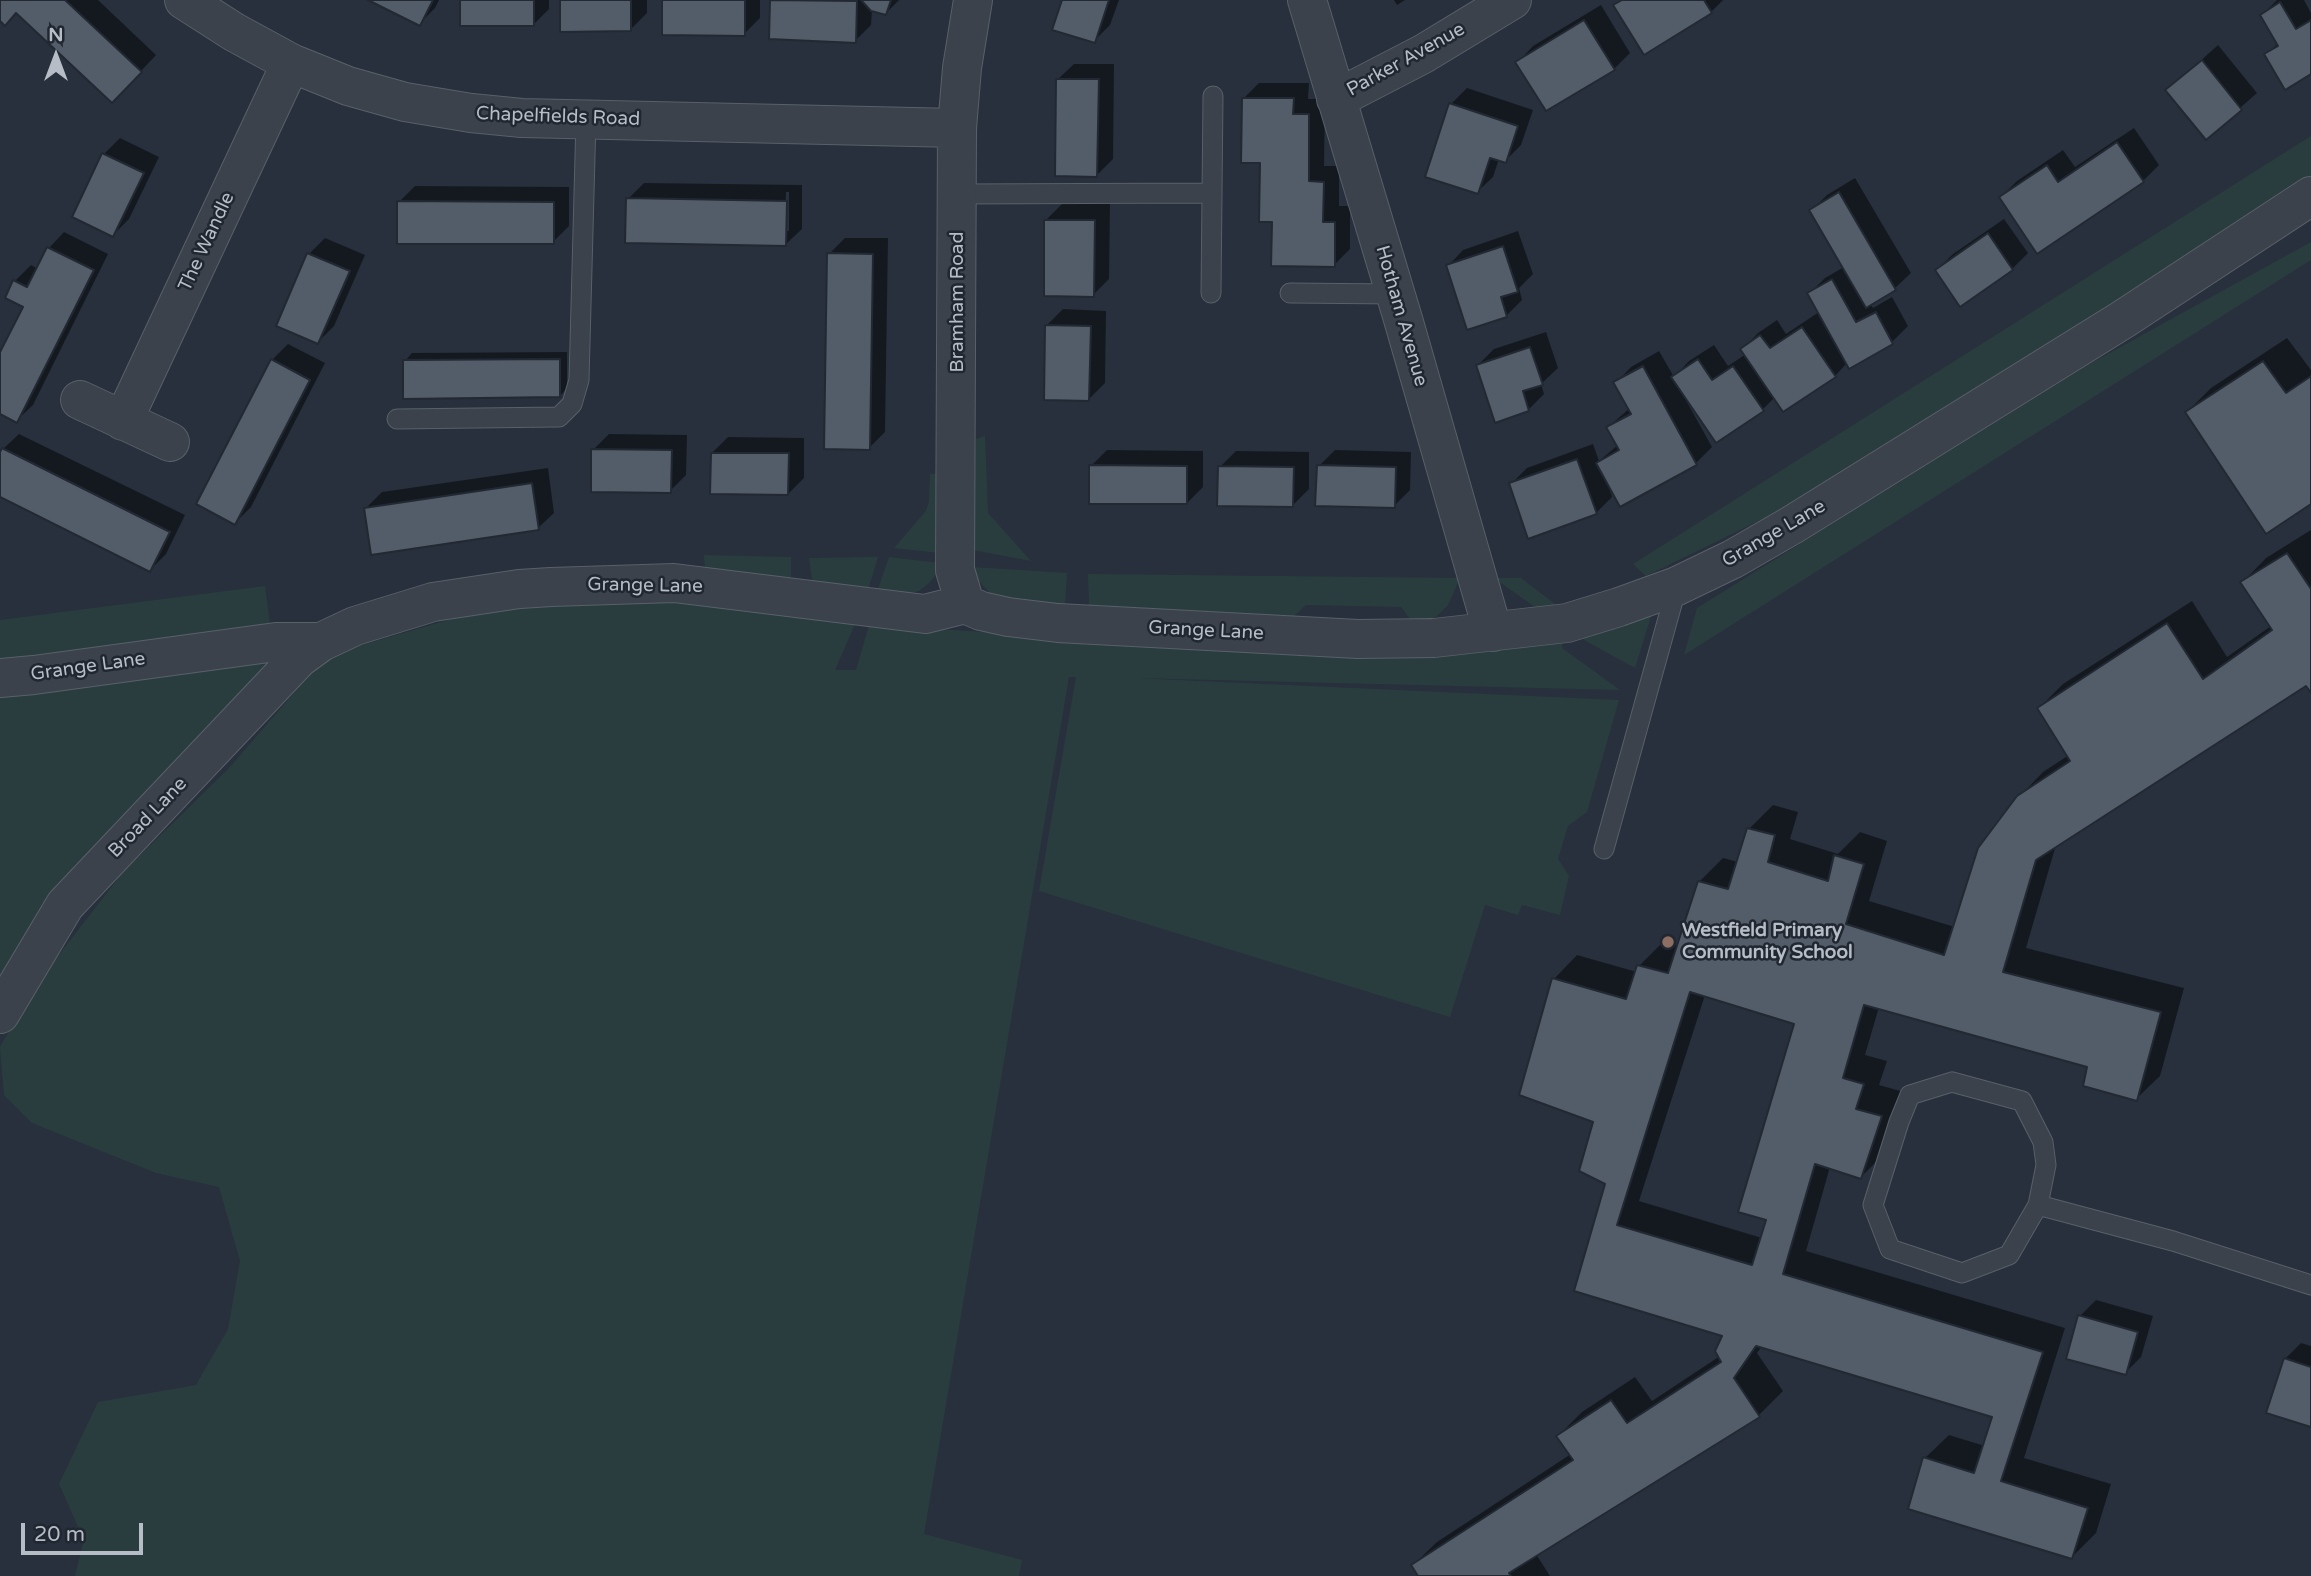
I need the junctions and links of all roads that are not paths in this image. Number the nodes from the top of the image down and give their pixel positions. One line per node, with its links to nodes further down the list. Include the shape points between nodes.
1 (184, 0): 5 (street, Chapelfields Road)
2 (973, 0): 9 (street, Bramham Road)
3 (1307, 0): 7 (street, Hotham Avenue)
4 (1512, 0): 7 (street, Parker Avenue)
5 (291, 63): 8 (street, Chapelfields Road, via 405,102 522,118); 18 (street, The Wandle)
6 (1213, 96): 10 (lane)
7 (1336, 99): 15 (street, Hotham Avenue)
8 (586, 119): 9 (street, Chapelfields Road); 17 (lane, via 579,380 572,404 559,417)
9 (957, 128): 11 (street, Bramham Road)
10 (1211, 193): 11 (lane); 13 (lane)
11 (958, 194): 21 (street, Bramham Road, via 955,570)
12 (2311, 196): 20 (street, Grange Lane, via 1793,525)
13 (1211, 293)
14 (1290, 293): 15 (lane)
15 (1395, 294): 22 (street, Hotham Avenue)
16 (80, 400): 18 (street)
17 (397, 419)
18 (123, 421): 19 (street)
19 (170, 442)
20 (1677, 586): 22 (street, Grange Lane, via 1567,623); 25 (lane)
21 (965, 604): 22 (street, Grange Lane, via 1008,617 1058,623 1225,633 1358,639); 23 (street, Grange Lane, via 925,614 674,583 551,587 433,602 355,626)
22 (1493, 632)
23 (321, 642): 24 (street, Grange Lane, via 276,642); 26 (street, Broad Lane, via 299,658 65,905)
24 (0, 678)
25 (1604, 849)
26 (0, 1014)
27 (2038, 1205): 27 (lane, via 2046,1165 2043,1142 2022,1101 1952,1082 1910,1095 1873,1205 1890,1249 1962,1273 2008,1255); 28 (lane)
28 (2311, 1285)

